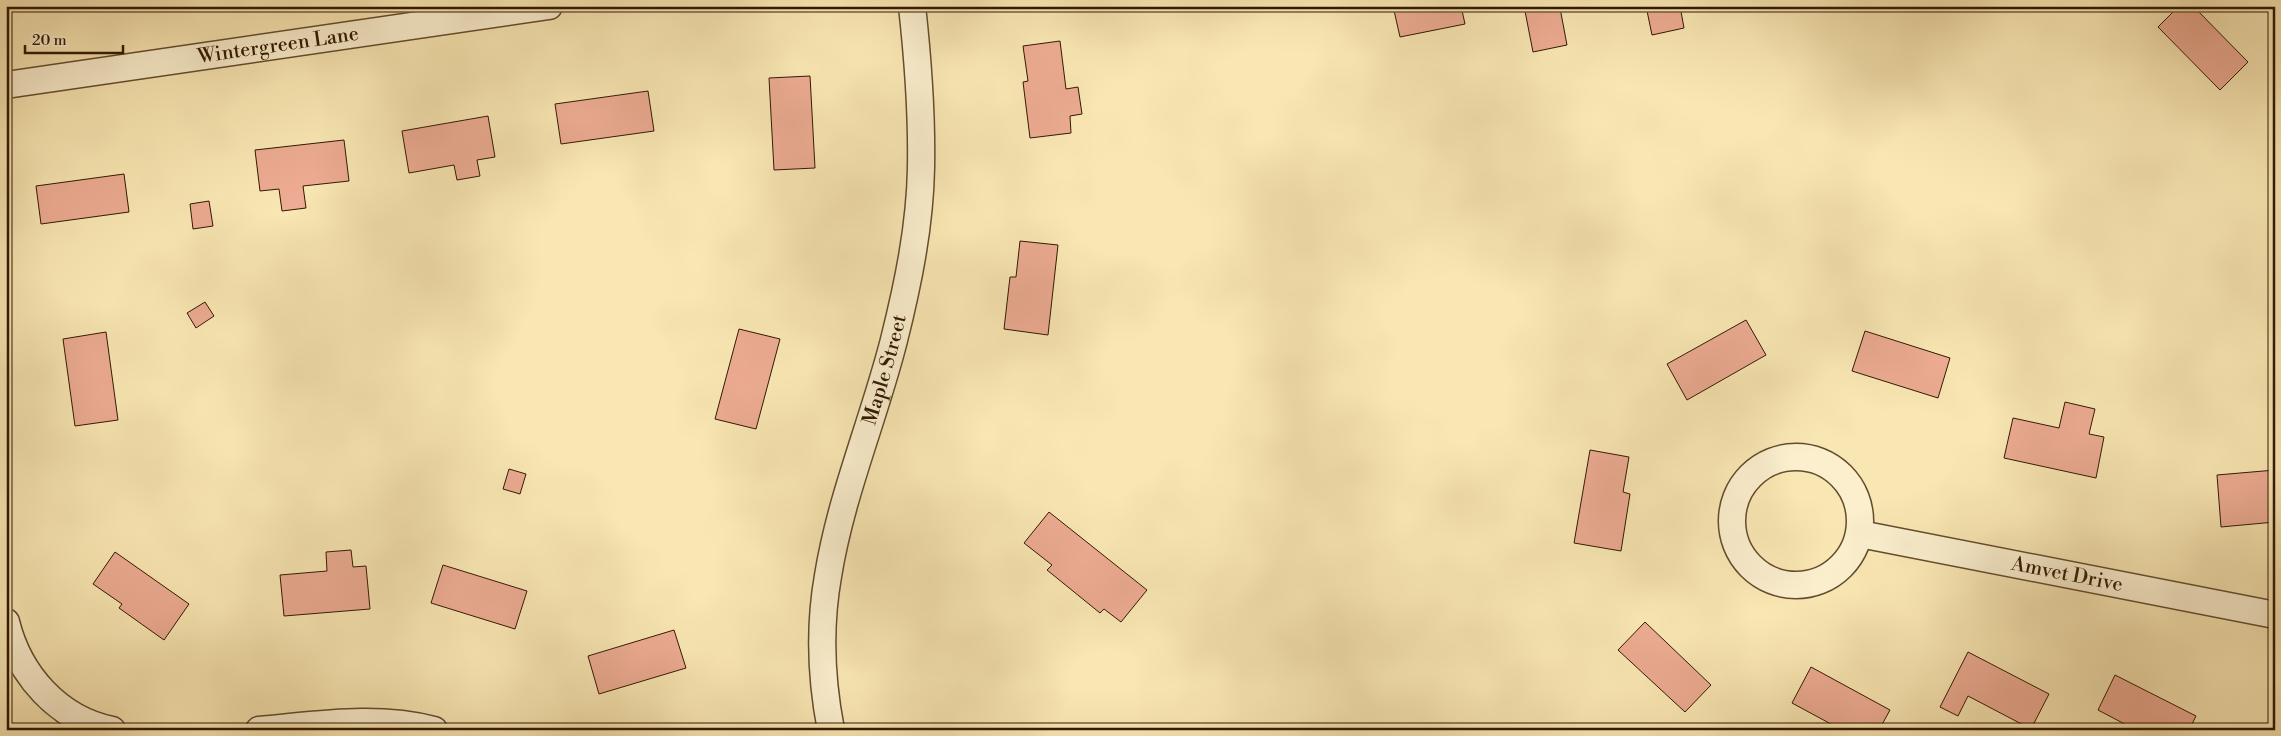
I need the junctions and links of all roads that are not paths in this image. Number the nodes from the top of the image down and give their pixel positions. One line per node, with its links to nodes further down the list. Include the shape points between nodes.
1 (549, 6): 3 (street, Wintergreen Lane)
2 (912, 6): 10 (street, Maple Street, via 921,117 916,229 894,340 836,537 828,576 822,661)
3 (6, 84)
4 (1860, 534): 4 (street, via 1861,514 1856,494 1845,478 1829,465 1811,458 1791,456 1772,461 1755,472 1742,487 1734,505 1732,526 1740,552 1747,563 1763,576 1782,584 1802,585 1823,580 1840,569 1853,553); 5 (street, Amvet Drive)
5 (2275, 615)
6 (6, 622): 7 (street, via 21,663 42,692 68,713)
7 (112, 730)
8 (259, 730): 9 (street, via 370,720 400,722)
9 (434, 730)
10 (831, 730)

